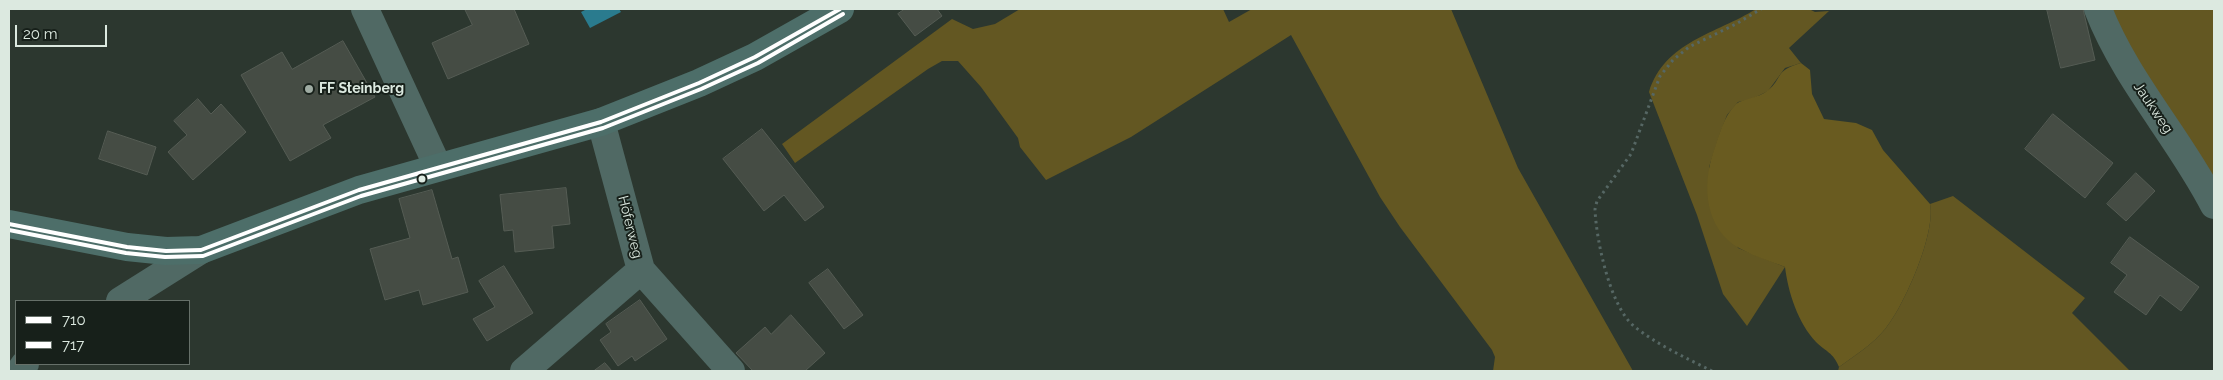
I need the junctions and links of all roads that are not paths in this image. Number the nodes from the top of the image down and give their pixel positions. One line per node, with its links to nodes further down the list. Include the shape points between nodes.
1 (365, 9): 5 (street)
2 (840, 9): 4 (main road, via 755,57)
3 (2098, 9): 6 (street, Jaukweg, via 2124,64 2203,183)
4 (601, 122): 5 (main road); 9 (street, Höferweg)
5 (438, 167): 8 (main road, via 359,190)
6 (2214, 205)
7 (9, 224): 8 (main road, via 128,247)
8 (201, 250): 10 (street)
9 (641, 270): 11 (street, Höferweg); 12 (street)
10 (122, 300)
11 (524, 371)
12 (731, 371)

